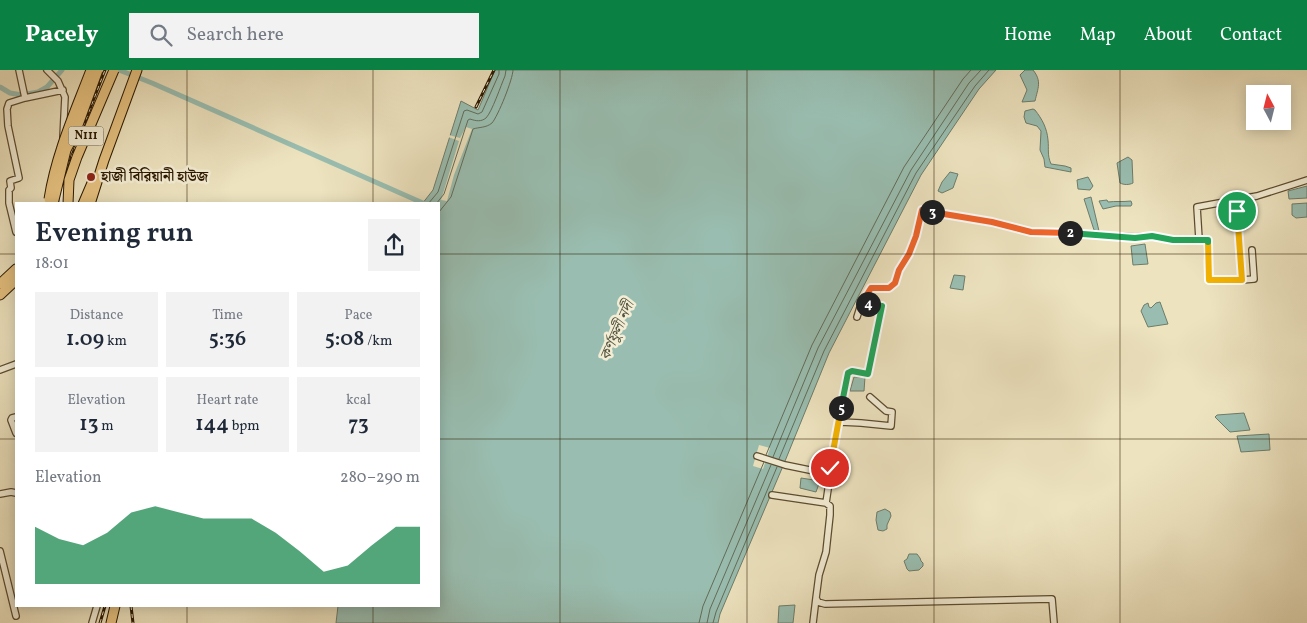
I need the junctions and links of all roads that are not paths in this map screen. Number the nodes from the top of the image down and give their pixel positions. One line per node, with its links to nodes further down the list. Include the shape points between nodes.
1 (19, 70): 8 (street)
2 (90, 70): 11 (main road, bridge, via 60,152)
3 (98, 70): 12 (main road, bridge, via 66,150)
4 (114, 70): 14 (main road, N111, bridge, via 77,157 69,180)
5 (137, 70): 9 (main road)
6 (50, 72): 7 (street)
7 (63, 90): 8 (street); 13 (street)
8 (24, 98): 18 (street, via 9,102 7,109 19,178 10,181 9,190)
9 (104, 160): 15 (main road); 16 (main road)
10 (1307, 180): 19 (street, via 1257,196 1197,207)
11 (48, 202)
12 (54, 202)
13 (62, 202)
14 (68, 202)
15 (84, 202)
16 (91, 202)
17 (1237, 211): 23 (street)
18 (15, 228)
19 (1199, 239): 23 (street, via 1208,240 1209,280); 27 (street, via 1031,232 922,210 916,236 895,283 889,288 871,288)
20 (1252, 250): 23 (street, via 1254,279)
21 (15, 268): 25 (main road)
22 (15, 277): 26 (main road)
23 (1242, 280)
24 (15, 281): 26 (main road)
25 (0, 282)
26 (0, 293)
27 (861, 304): 28 (street); 33 (street, via 882,306 868,374 848,373)
28 (857, 317)
29 (15, 364): 30 (street)
30 (0, 370)
31 (870, 397): 33 (street, via 886,411 892,412 891,426)
32 (15, 417): 34 (street, via 11,420)
33 (838, 424): 36 (street)
34 (15, 430)
35 (758, 456): 36 (street)
36 (829, 474): 40 (street)
37 (15, 493): 38 (street)
38 (0, 494)
39 (772, 495): 40 (street)
40 (826, 503): 42 (street, via 830,507 830,515)
41 (0, 551): 45 (street)
42 (816, 598): 48 (street); 49 (street, via 825,604 1052,599)
43 (97, 607): 46 (street)
44 (115, 607): 47 (main road)
45 (16, 616)
46 (92, 623)
47 (111, 623)
48 (813, 623)
49 (1054, 623)

